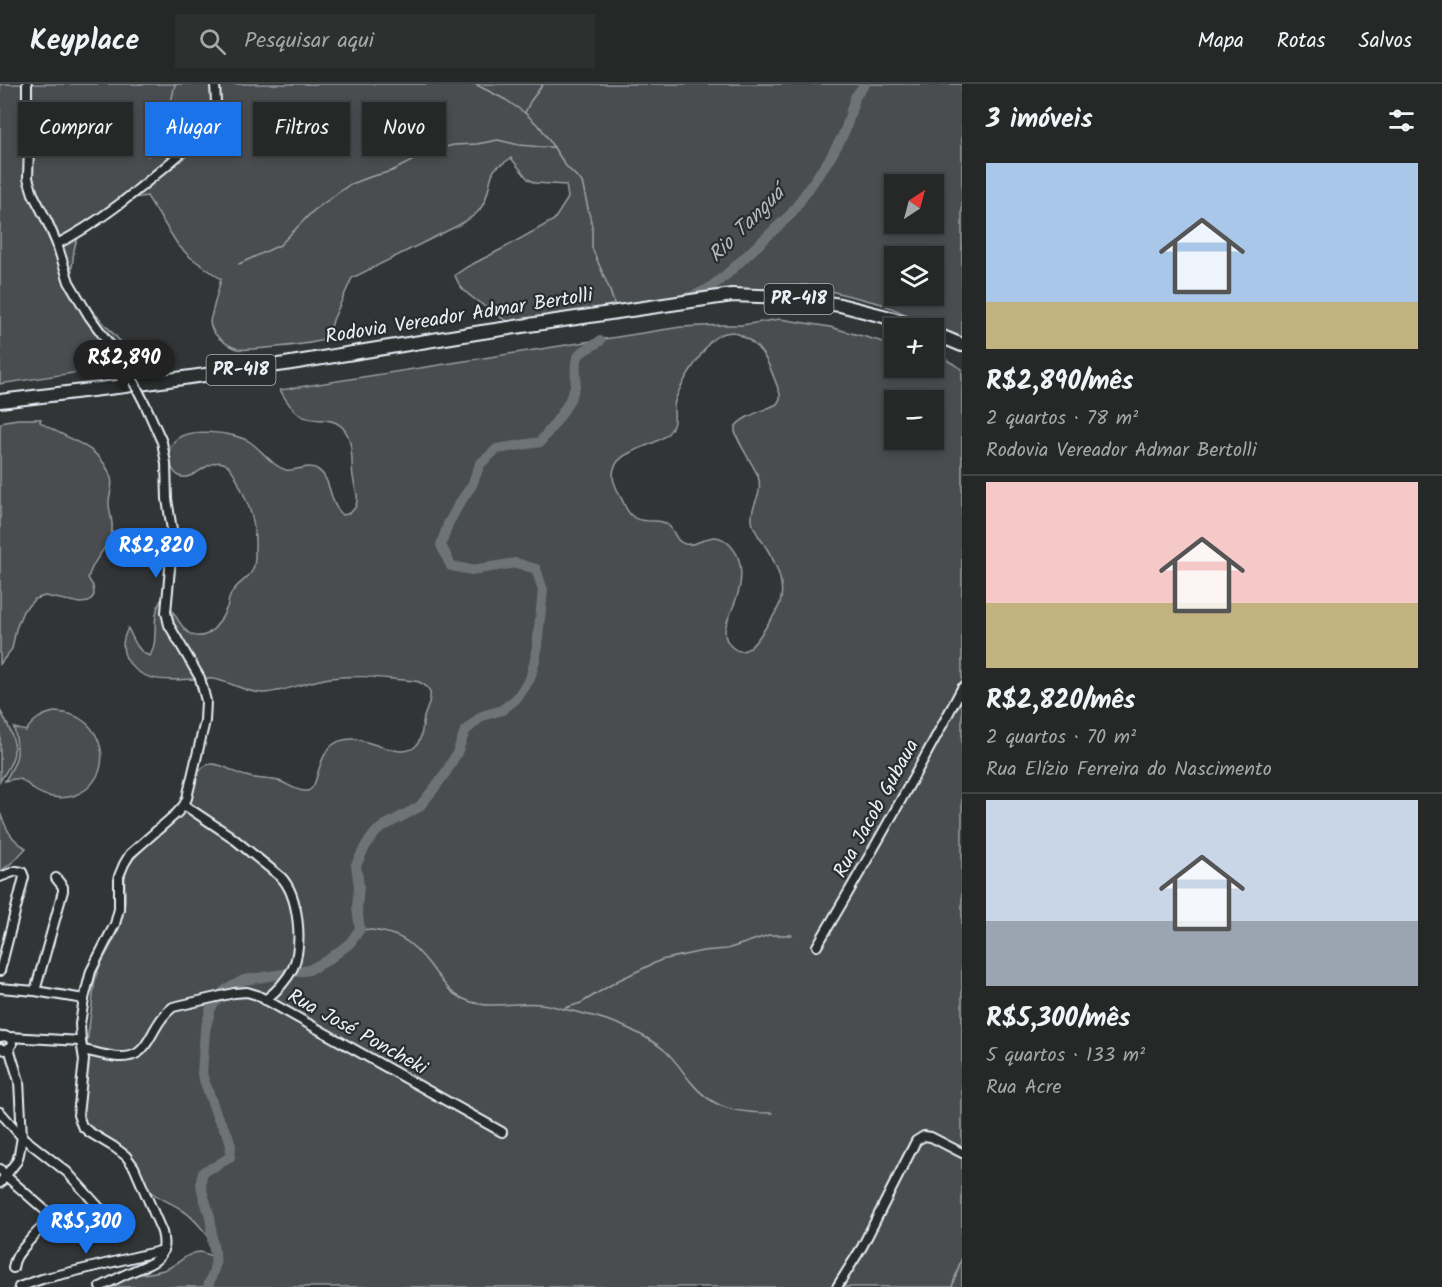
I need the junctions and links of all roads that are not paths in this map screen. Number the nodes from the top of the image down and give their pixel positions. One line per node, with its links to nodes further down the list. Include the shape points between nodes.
1 (27, 84): 3 (street, via 27,178)
2 (215, 84): 3 (street, via 216,114 212,125 119,205)
3 (57, 244): 9 (street, bridge, via 69,282 126,367 162,442 173,536 166,612 169,625 200,678 206,701 205,721)
4 (889, 318): 7 (highway, Rodovia Vereador Admar Bertolli / PR-418, via 788,297 732,295 285,364)
5 (944, 338): 6 (highway)
6 (962, 345)
7 (0, 401)
8 (962, 688): 12 (street, Rua Jacob Gubaua)
9 (184, 805): 16 (street, via 124,864 119,876 115,924 91,970); 17 (street, Rua José Poncheki, via 281,877 290,890 298,918 294,965 280,988)
10 (0, 877): 13 (street, via 16,871 24,877)
11 (56, 878): 15 (street, via 63,891)
12 (817, 946)
13 (0, 970)
14 (0, 988): 15 (street)
15 (35, 991): 16 (street)
16 (84, 999): 20 (street)
17 (266, 1000): 23 (street, via 247,992 173,1007 138,1053 109,1056); 25 (street, Rua José Poncheki)
18 (0, 1037): 19 (street)
19 (9, 1037): 20 (street); 22 (street)
20 (81, 1041): 23 (street)
21 (0, 1048): 22 (street)
22 (9, 1048): 26 (street, via 19,1081)
23 (83, 1050): 32 (street, via 78,1115 82,1126 126,1156 134,1167 162,1232)
24 (0, 1112): 26 (street)
25 (502, 1132)
26 (22, 1137): 29 (street, via 19,1154); 31 (street, via 67,1172 105,1214)
27 (962, 1153): 36 (street, via 931,1137 916,1141)
28 (0, 1169): 29 (street)
29 (6, 1176): 30 (street); 31 (street)
30 (0, 1183)
31 (56, 1220): 33 (street, via 36,1233 15,1259)
32 (164, 1250): 34 (street, via 42,1278); 35 (street, via 154,1262)
33 (13, 1268)
34 (19, 1287)
35 (100, 1287)
36 (837, 1287)

